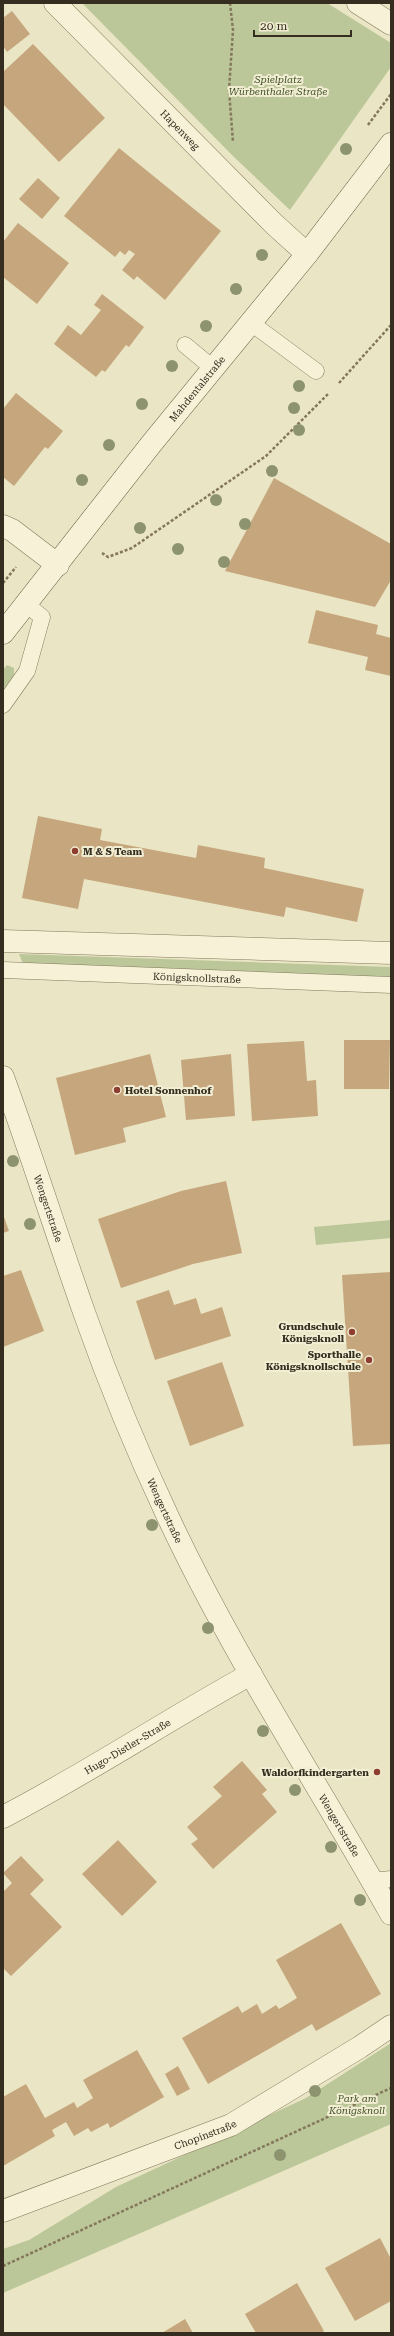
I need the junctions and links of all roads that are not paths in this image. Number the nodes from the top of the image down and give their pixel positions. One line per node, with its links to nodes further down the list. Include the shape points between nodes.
1 (55, 3): 5 (street, Hapenweg, via 280,230)
2 (358, 3): 3 (street)
3 (391, 24)
4 (391, 144): 5 (street, Mahdentalstraße)
5 (307, 254): 6 (street, Mahdentalstraße)
6 (251, 323): 8 (street, Mahdentalstraße); 9 (lane)
7 (185, 345): 8 (lane)
8 (214, 368): 11 (street, Mahdentalstraße)
9 (316, 370)
10 (3, 526): 11 (street)
11 (58, 564): 12 (street, Mahdentalstraße)
12 (26, 604): 13 (street, Mahdentalstraße); 14 (lane, via 42,618 27,671)
13 (3, 633)
14 (3, 706)
15 (3, 941): 16 (street)
16 (391, 953)
17 (3, 970): 18 (lane, Königsknollstraße)
18 (391, 985)
19 (3, 1077): 20 (street, Wengertstraße, via 85,1317 123,1416 194,1571)
20 (251, 1674): 21 (street, Hugo-Distler-Straße, via 56,1789); 22 (street, Wengertstraße)
21 (3, 1817)
22 (382, 1880): 23 (street, Wengertstraße)
23 (391, 1914)
24 (391, 2026): 25 (street, Chopinstraße, via 231,2125)
25 (3, 2211)

